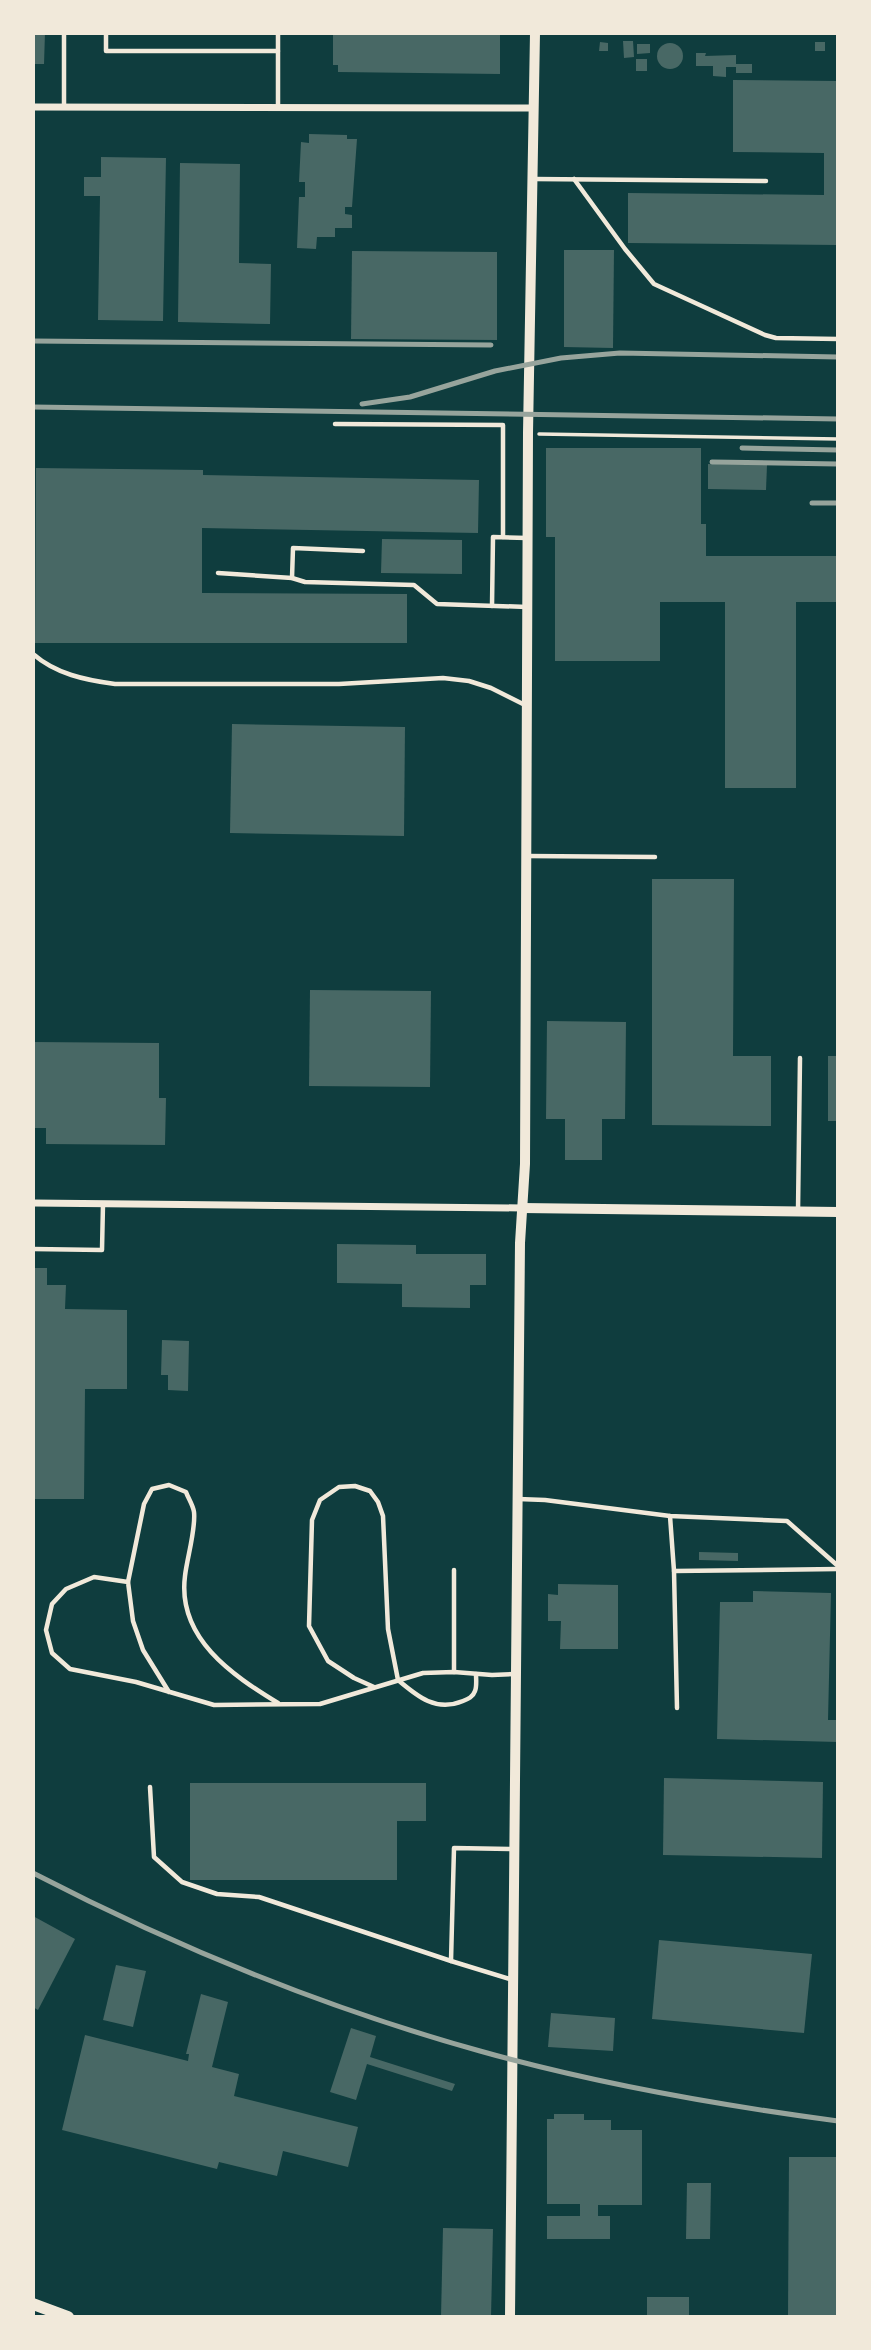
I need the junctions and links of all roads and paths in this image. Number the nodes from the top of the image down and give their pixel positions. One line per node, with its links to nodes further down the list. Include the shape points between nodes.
1 (64, 33): 7 (lane)
2 (106, 33): 5 (lane, via 106,51)
3 (278, 33): 5 (lane)
4 (535, 33): 9 (street)
5 (278, 51): 8 (lane)
6 (33, 107): 7 (street)
7 (64, 107): 8 (street)
8 (278, 107): 9 (street)
9 (534, 108): 10 (street)
10 (533, 179): 11 (lane); 15 (street)
11 (574, 179): 12 (lane); 13 (lane, via 654,284 765,335)
12 (766, 181)
13 (838, 339)
14 (335, 424): 17 (lane, via 503,425)
15 (528, 433): 16 (path); 18 (street)
16 (838, 439)
17 (503, 537): 18 (lane); 22 (lane, via 493,537)
18 (527, 538): 23 (street)
19 (363, 551): 21 (lane, via 293,548)
20 (218, 573): 21 (lane)
21 (292, 578): 22 (lane, via 414,585 437,604)
22 (492, 607): 23 (lane)
23 (528, 607): 25 (street)
24 (33, 654): 25 (lane, via 64,673 115,684 339,684 443,678 491,688)
25 (526, 705): 26 (street)
26 (526, 856): 27 (lane); 31 (street)
27 (655, 857)
28 (800, 1058): 32 (lane)
29 (33, 1203): 30 (street)
30 (103, 1204): 31 (street); 34 (lane, via 102,1250)
31 (522, 1208): 32 (street); 35 (street)
32 (798, 1211): 33 (street)
33 (838, 1212)
34 (33, 1249)
35 (517, 1499): 36 (lane); 43 (street)
36 (670, 1516): 37 (lane, via 787,1521); 39 (lane)
37 (838, 1567): 39 (lane)
38 (454, 1570): 41 (lane)
39 (674, 1571): 48 (lane)
40 (128, 1582): 46 (lane, via 133,1621); 46 (lane, via 94,1577 66,1589 52,1604 46,1630 52,1653 70,1669); 47 (lane, via 144,1504 152,1489 169,1485 186,1492 194,1512 184,1578 191,1626 212,1654 243,1682)
41 (454, 1672): 42 (lane); 44 (lane)
42 (477, 1674): 43 (lane); 44 (lane, via 470,1699 443,1706 420,1698)
43 (516, 1674): 50 (street)
44 (398, 1680): 45 (lane); 45 (lane, via 388,1629 383,1516 370,1491 339,1487 320,1500 312,1520 309,1626 328,1661)
45 (374, 1687): 47 (lane, via 320,1704)
46 (169, 1692): 47 (lane, via 214,1704)
47 (281, 1705)
48 (677, 1708)
49 (150, 1787): 51 (lane, via 154,1857 182,1882 216,1894 259,1897)
50 (515, 1849): 51 (lane, via 454,1848); 52 (street)
51 (451, 1961): 52 (lane)
52 (513, 1980): 56 (street)
53 (33, 2304): 54 (main road)
54 (51, 2314): 55 (main road)
55 (68, 2317)
56 (510, 2317)

